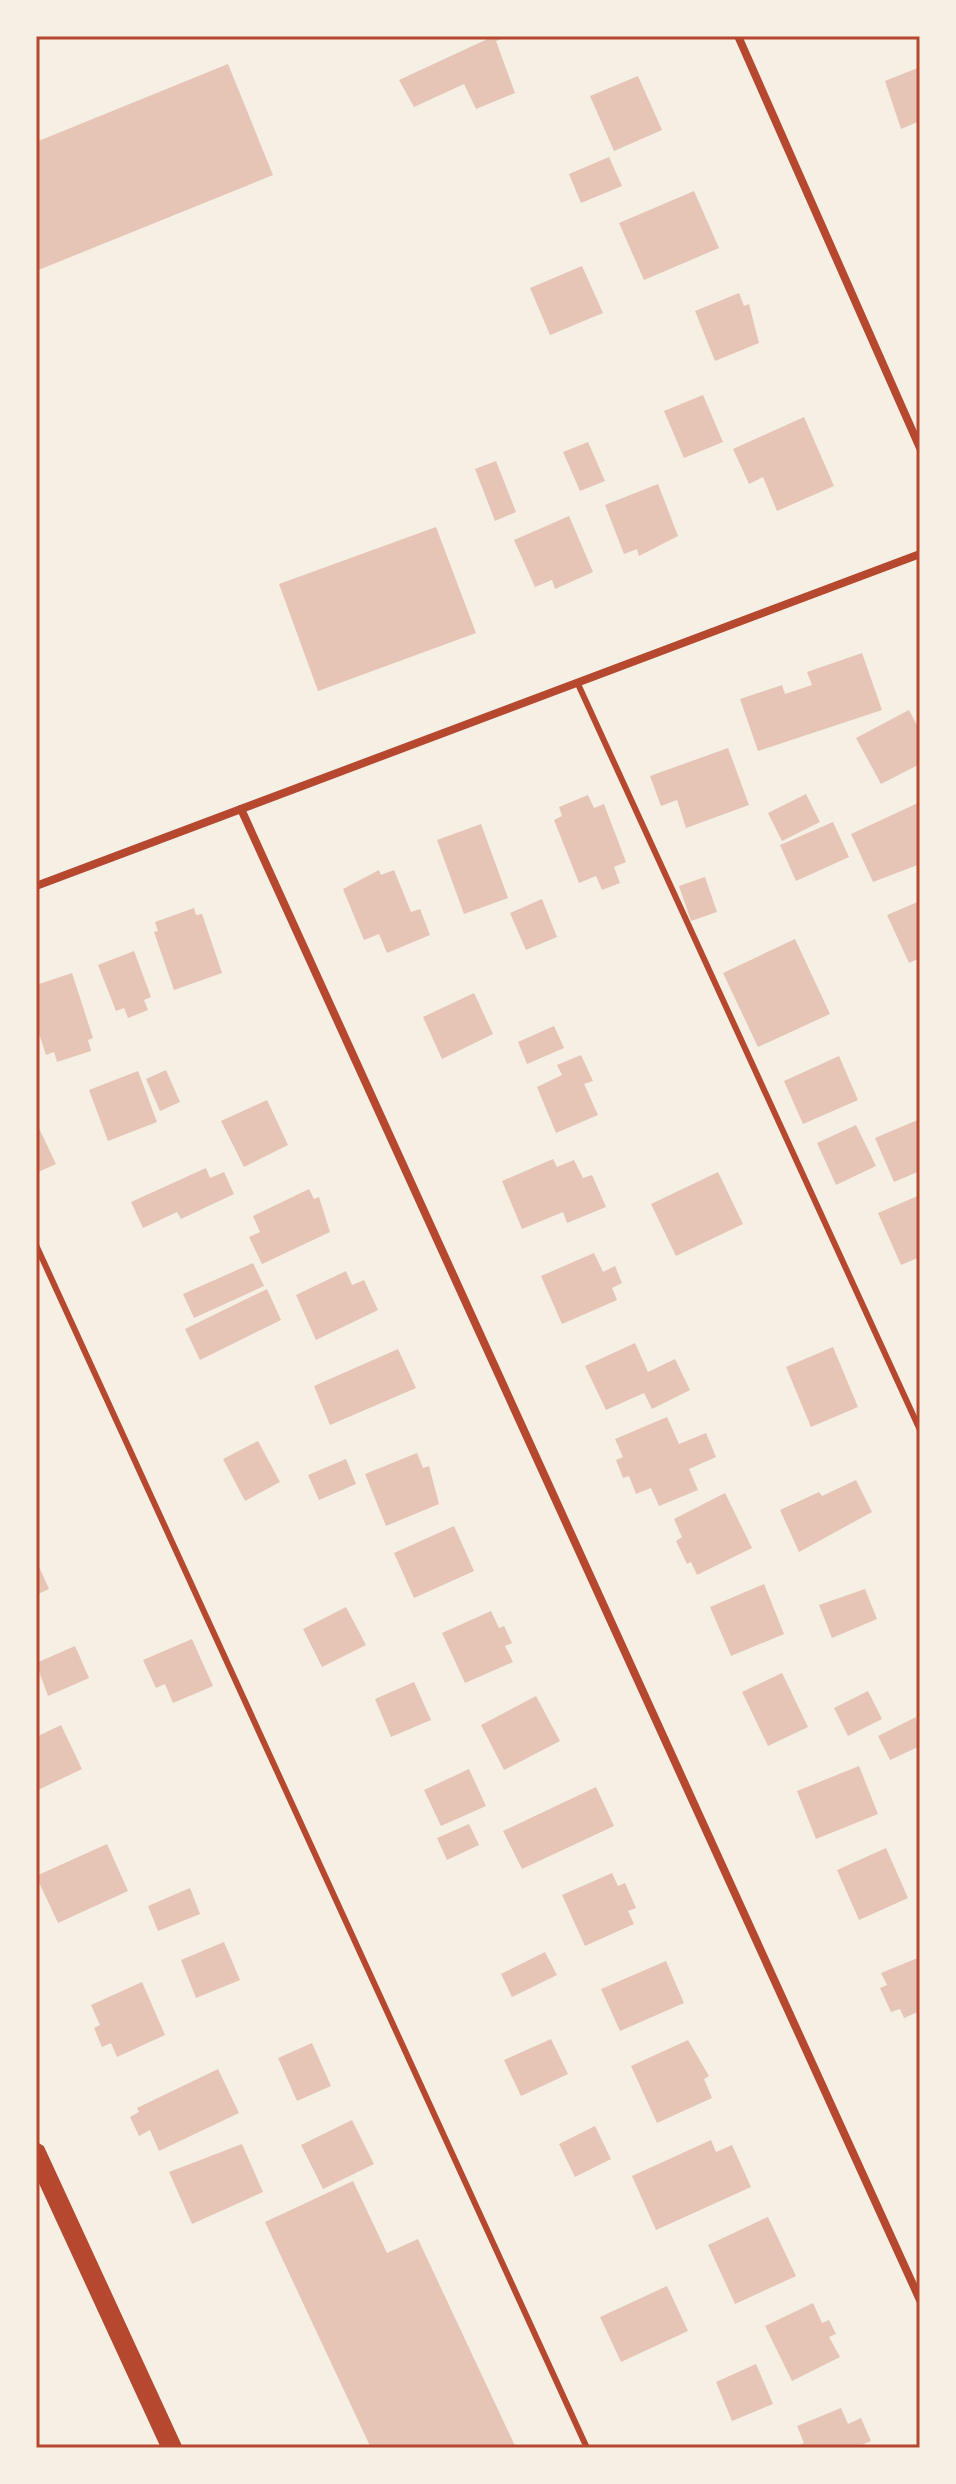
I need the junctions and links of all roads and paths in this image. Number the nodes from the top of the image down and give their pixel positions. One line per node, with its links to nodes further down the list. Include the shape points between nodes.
1 (738, 36): 2 (street)
2 (920, 448)
3 (920, 554): 4 (street)
4 (578, 684): 5 (street); 8 (lane)
5 (241, 809): 6 (street); 10 (street)
6 (36, 886)
7 (36, 1245): 12 (lane)
8 (920, 1430)
9 (36, 2153): 11 (main road)
10 (920, 2300)
11 (172, 2448)
12 (587, 2448)

